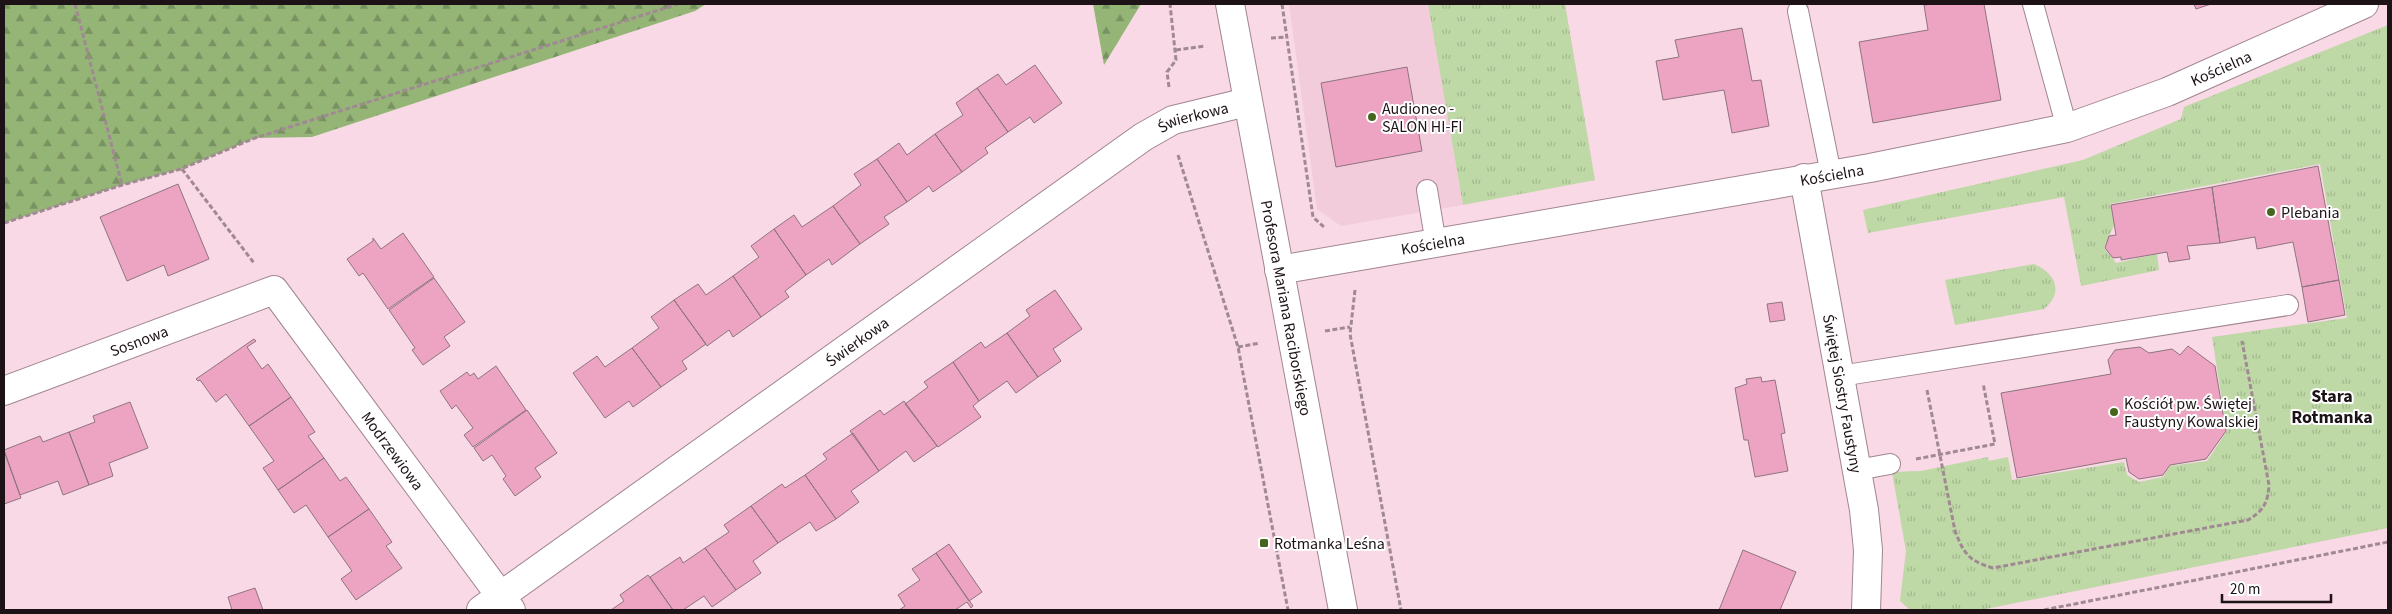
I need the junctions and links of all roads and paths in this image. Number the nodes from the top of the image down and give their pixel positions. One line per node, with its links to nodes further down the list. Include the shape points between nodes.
1 (75, 4): 15 (path)
2 (678, 4): 12 (path, via 255,138)
3 (1170, 4): 10 (path, via 1176,60 1167,72)
4 (1230, 4): 9 (street, Profesora Mariana Raciborskiego)
5 (1282, 4): 19 (path, via 1312,217 1339,240 1348,238)
6 (2034, 4): 11 (lane)
7 (2349, 7): 11 (street, Kościelna, via 2168,92)
8 (1798, 11): 13 (lane)
9 (1247, 102): 10 (street, Świerkowa); 20 (street, Profesora Mariana Raciborskiego)
10 (1172, 120): 32 (street, Świerkowa, via 1135,143); 33 (path, via 1176,149 1238,347)
11 (2067, 128): 13 (street, Kościelna)
12 (181, 169): 15 (path); 21 (path)
13 (1831, 174): 14 (street, Kościelna)
14 (1804, 178): 18 (street, Kościelna); 26 (street, Świętej Siostry Faustyny)
15 (122, 185): 17 (path)
16 (1427, 190): 18 (lane)
17 (4, 222)
18 (1436, 244): 19 (street, Kościelna)
19 (1352, 258): 20 (street, Kościelna); 35 (path, via 1357,281 1350,334)
20 (1279, 270): 34 (street, Profesora Mariana Raciborskiego)
21 (274, 290): 27 (street, Sosnowa); 32 (street, Modrzewiowa)
22 (2288, 305): 23 (lane)
23 (2237, 313): 24 (lane); 28 (path, via 2269,485 2268,499 2261,512 2248,520 1993,568 1974,563 1962,548 1955,531)
24 (1978, 353): 25 (lane); 28 (path, via 1995,444)
25 (1922, 363): 26 (lane); 28 (path)
26 (1840, 376): 30 (street, Świętej Siostry Faustyny)
27 (4, 391)
28 (1940, 454): 29 (path)
29 (1890, 464): 30 (lane)
30 (1857, 470): 36 (street, Świętej Siostry Faustyny, via 1868,550)
31 (2388, 542): 37 (path)
32 (498, 606)
33 (1288, 610)
34 (1344, 610)
35 (1401, 610)
36 (1866, 610)
37 (2044, 610)

